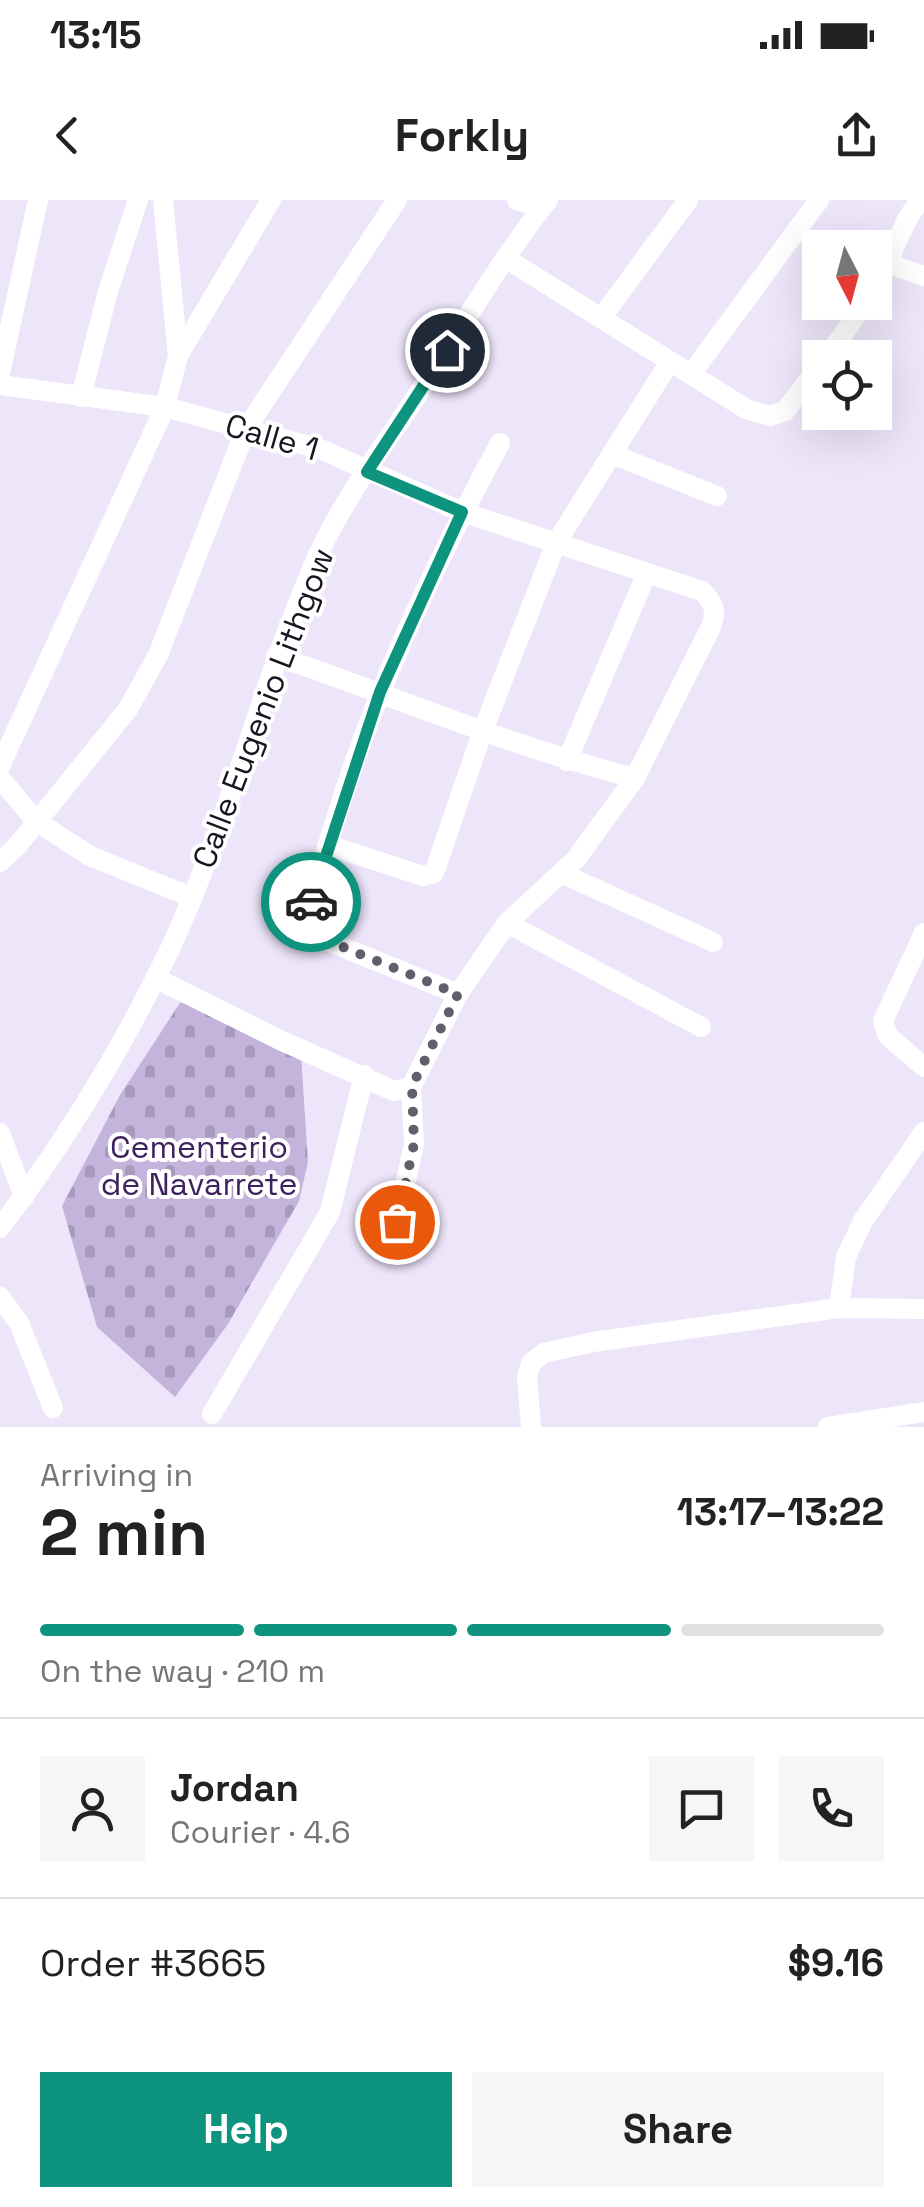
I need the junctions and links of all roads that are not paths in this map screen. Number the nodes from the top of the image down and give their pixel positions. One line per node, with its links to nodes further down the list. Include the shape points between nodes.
1 (38, 200): 18 (street)
2 (138, 200): 22 (street)
3 (163, 200): 16 (street)
4 (271, 200): 16 (street)
5 (396, 200): 24 (street)
6 (517, 200): 10 (street)
7 (688, 200): 15 (street)
8 (818, 200): 19 (street)
9 (921, 200): 12 (street)
10 (545, 204): 11 (street, Calle Eugenio Lithgow)
11 (507, 258): 15 (street); 27 (street, Calle Eugenio Lithgow)
12 (892, 259)
13 (892, 265): 14 (street)
14 (924, 276)
15 (602, 317): 17 (street)
16 (178, 356): 23 (street)
17 (669, 362): 19 (street); 26 (street)
18 (0, 372)
19 (691, 374): 21 (street, via 746,409 770,416 785,412)
20 (0, 385): 22 (street, Calle 1)
21 (802, 390)
22 (81, 397): 23 (street, Calle 1)
23 (165, 407): 24 (street, Calle 1); 36 (street)
24 (246, 428): 27 (street, Calle 1); 39 (street, via 158,655 128,709)
25 (500, 443): 29 (street)
26 (612, 454): 28 (street); 30 (street)
27 (367, 472): 29 (street, Calle 1); 32 (street, Calle Eugenio Lithgow, via 320,551)
28 (717, 496)
29 (462, 512): 30 (street, Calle 1); 33 (street)
30 (556, 543): 31 (street, Calle 1); 34 (street)
31 (646, 575): 35 (street); 38 (street, Calle 1, via 702,591 714,618)
32 (276, 656): 33 (street); 43 (street, Calle Eugenio Lithgow)
33 (380, 692): 34 (street); 40 (street)
34 (482, 732): 35 (street); 40 (street, via 434,873 423,876)
35 (567, 761): 38 (street)
36 (0, 766)
37 (0, 778): 39 (street)
38 (635, 778): 42 (street)
39 (36, 821): 41 (street); 43 (street, via 90,856)
40 (328, 845): 48 (street, via 306,932)
41 (0, 862)
42 (563, 874): 44 (street); 46 (street)
43 (192, 897): 47 (street, Calle Eugenio Lithgow)
44 (507, 923): 48 (street); 49 (street)
45 (924, 933): 50 (street, via 883,1021 888,1036)
46 (714, 942)
47 (155, 978): 51 (street); 55 (street, Calle Eugenio Lithgow)
48 (458, 994): 52 (street)
49 (701, 1027)
50 (924, 1067)
51 (364, 1076): 52 (street, via 394,1090); 62 (street, via 330,1212)
52 (412, 1086): 56 (street, via 414,1144)
53 (924, 1132): 59 (street, via 846,1257)
54 (0, 1133): 55 (street)
55 (24, 1197): 57 (street, Calle Eugenio Lithgow)
56 (397, 1222)
57 (0, 1228)
58 (0, 1298): 61 (street, via 19,1323)
59 (840, 1308): 60 (street); 64 (street, via 544,1353 527,1377)
60 (924, 1309)
61 (53, 1408)
62 (212, 1414)
63 (912, 1418): 65 (street)
64 (532, 1427)
65 (828, 1427)

